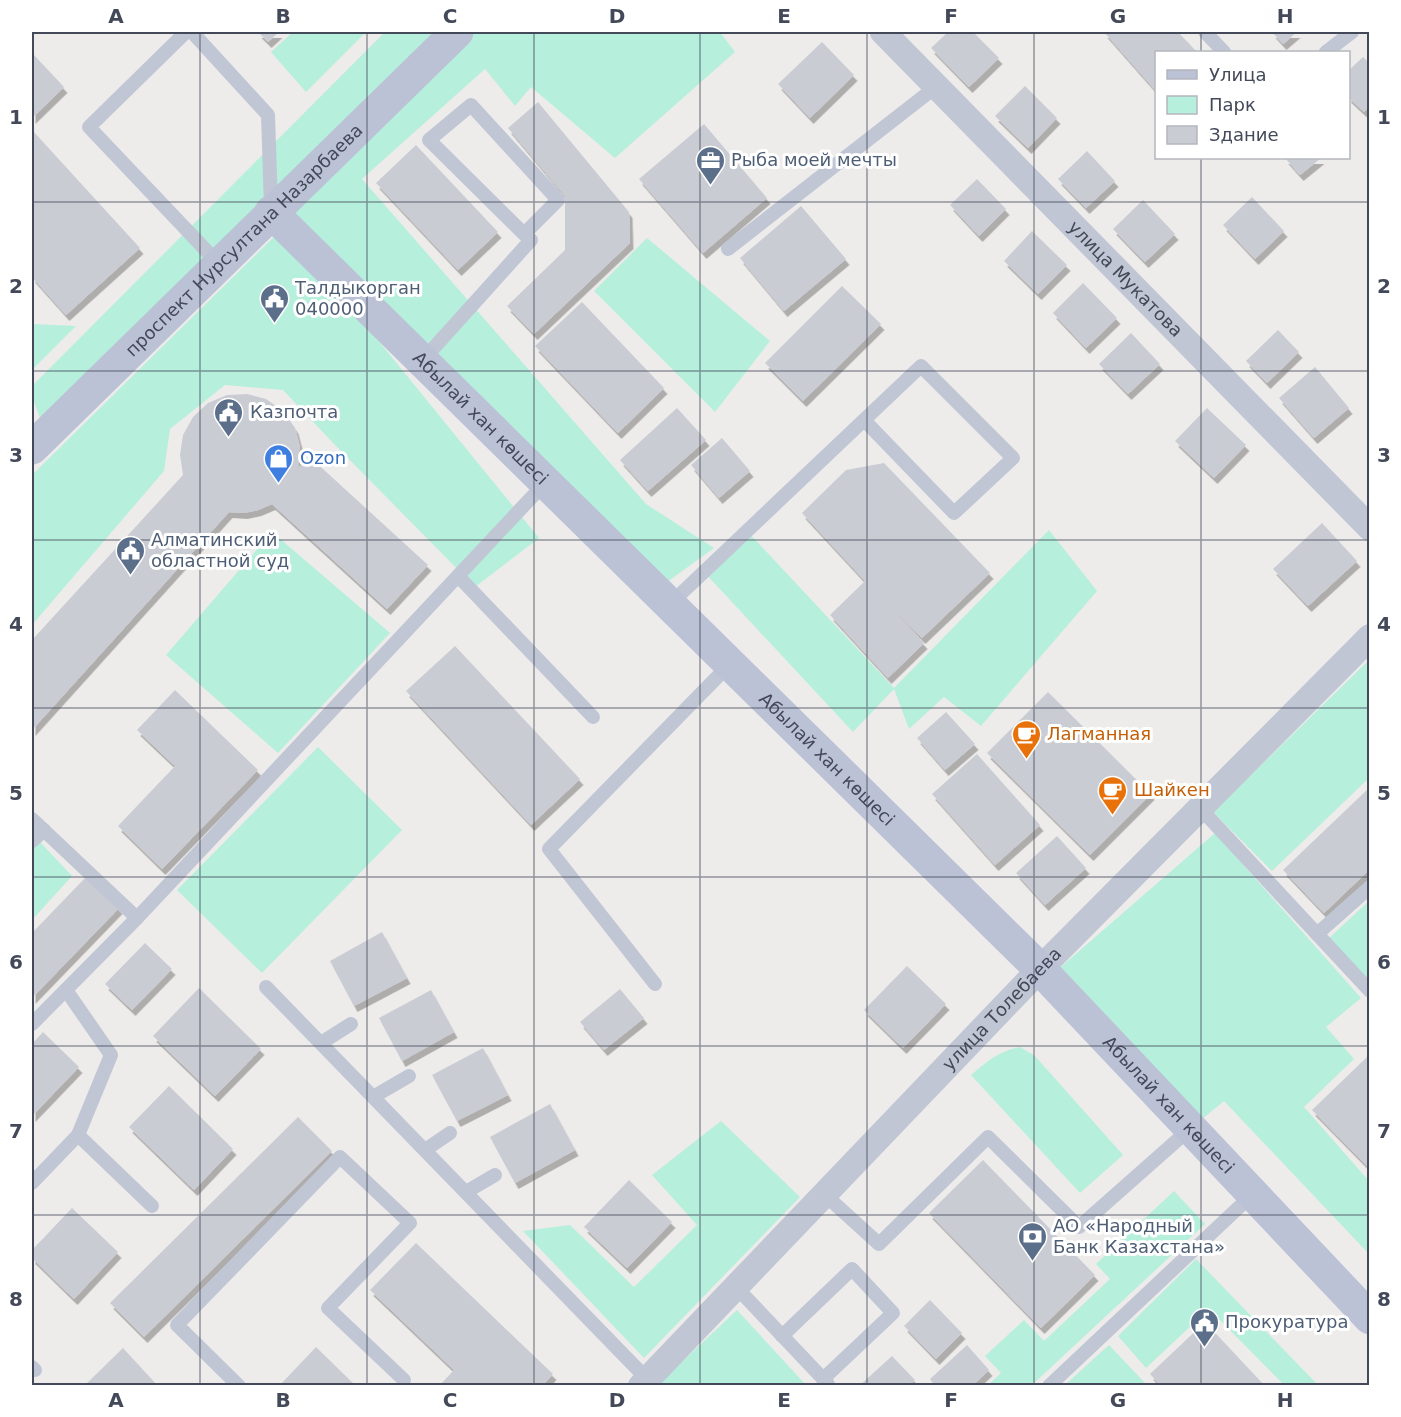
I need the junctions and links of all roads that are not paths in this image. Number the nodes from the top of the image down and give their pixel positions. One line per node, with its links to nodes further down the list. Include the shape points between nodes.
1 (186, 32): 13 (lane, via 89,127)
2 (192, 32): 10 (lane, via 268,115)
3 (457, 32): 10 (main road, проспект Нурсултана Назарбаева)
4 (883, 32): 9 (street, улица Мукатова)
5 (1205, 32): 7 (lane)
6 (1352, 32): 8 (lane)
7 (1223, 51)
8 (1327, 51)
9 (937, 86): 12 (lane); 18 (street, улица Мукатова)
10 (271, 212): 13 (main road, проспект Нурсултана Назарбаева); 14 (main road, Абылай хан көшесі)
11 (524, 234): 11 (lane, via 429,140 471,105 558,201); 14 (lane, via 531,240)
12 (728, 249)
13 (219, 264): 16 (main road, проспект Нурсултана Назарбаева)
14 (422, 361): 17 (main road, Абылай хан көшесі)
15 (864, 420): 15 (lane, via 921,366 1013,458 954,513); 20 (lane)
16 (32, 448)
17 (546, 482): 19 (lane); 20 (main road, Абылай хан көшесі)
18 (1370, 528)
19 (458, 576): 23 (lane); 29 (lane)
20 (670, 604): 22 (main road, Абылай хан көшесі)
21 (1370, 637): 24 (street, улица Толебаева)
22 (730, 664): 31 (main road, Абылай хан көшесі); 32 (lane, via 549,849)
23 (593, 717)
24 (1200, 808): 30 (lane); 31 (street, улица Толебаева)
25 (32, 819): 26 (lane)
26 (44, 830): 27 (lane); 29 (lane)
27 (32, 841)
28 (1370, 886): 30 (lane)
29 (137, 918): 34 (lane)
30 (1317, 934): 35 (lane)
31 (1040, 969): 41 (main road, Абылай хан көшесі); 48 (street, улица Толебаева)
32 (655, 984)
33 (266, 987): 38 (lane)
34 (66, 990): 36 (lane); 43 (lane, via 111,1055)
35 (1370, 991)
36 (32, 1024)
37 (351, 1024): 38 (lane)
38 (321, 1043): 40 (lane)
39 (409, 1076): 40 (lane)
40 (373, 1097): 44 (lane)
41 (1191, 1128): 48 (lane, via 1079,1227 988,1137 879,1244); 49 (main road, Абылай хан көшесі)
42 (450, 1133): 44 (lane)
43 (78, 1135): 46 (lane); 50 (lane)
44 (425, 1150): 47 (lane)
45 (495, 1175): 47 (lane)
46 (32, 1183)
47 (466, 1192): 55 (lane)
48 (824, 1194): 51 (street, улица Толебаева)
49 (1253, 1194): 52 (main road, Абылай хан көшесі); 58 (lane)
50 (152, 1206)
51 (736, 1287): 53 (lane); 55 (street, улица Толебаева)
52 (1370, 1318)
53 (782, 1336): 56 (lane); 56 (lane, via 852,1269 893,1313)
54 (404, 1380): 57 (lane, via 328,1308 410,1223 340,1157 177,1325)
55 (644, 1382)
56 (826, 1382)
57 (239, 1386)
58 (1049, 1386)

